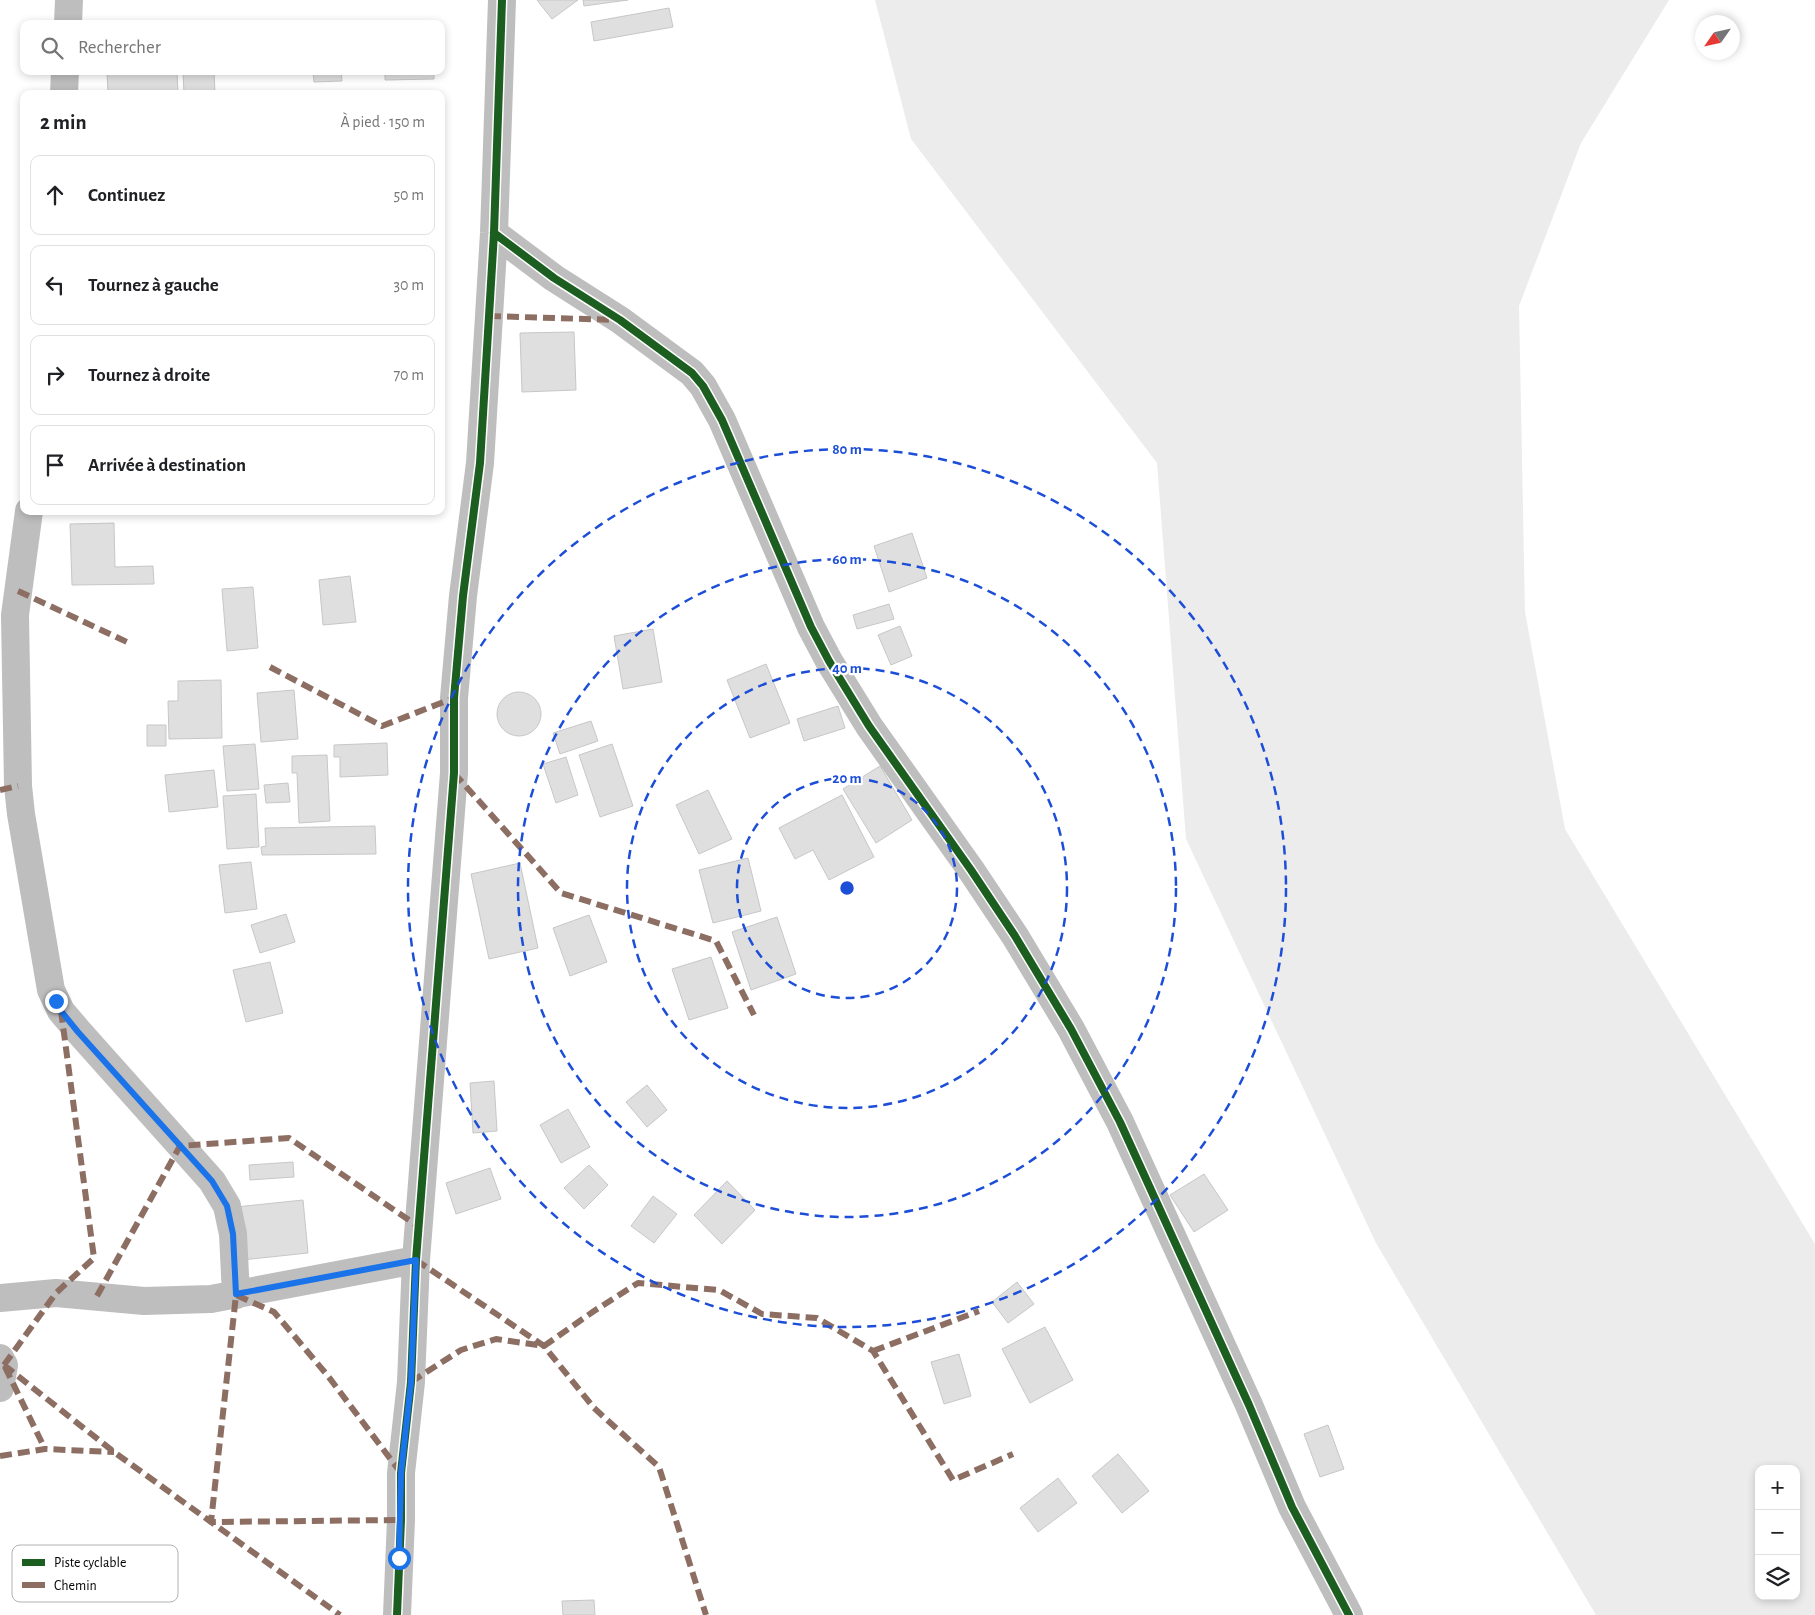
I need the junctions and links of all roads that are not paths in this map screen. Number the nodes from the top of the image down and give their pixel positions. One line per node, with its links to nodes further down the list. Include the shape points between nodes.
1 (69, 0): 3 (street)
2 (502, 0): 6 (street)
3 (68, 20)
4 (65, 75): 5 (street)
5 (64, 90)
6 (494, 232): 8 (street, via 480,463 454,698 454,773); 14 (street, via 554,278 643,336 692,373 703,386 722,420 811,628 829,661 869,726 1015,936 1080,1046 1127,1138 1292,1506)
7 (28, 515): 9 (street, via 16,615 18,786 50,990 61,1011 212,1181 227,1206 233,1234)
8 (416, 1260): 9 (street); 13 (street, via 411,1382 401,1473)
9 (236, 1294): 10 (street, via 210,1299 144,1301 56,1293)
10 (0, 1298)
11 (0, 1358): 12 (street, via 4,1365)
12 (0, 1388)
13 (397, 1615)
14 (1349, 1615)

